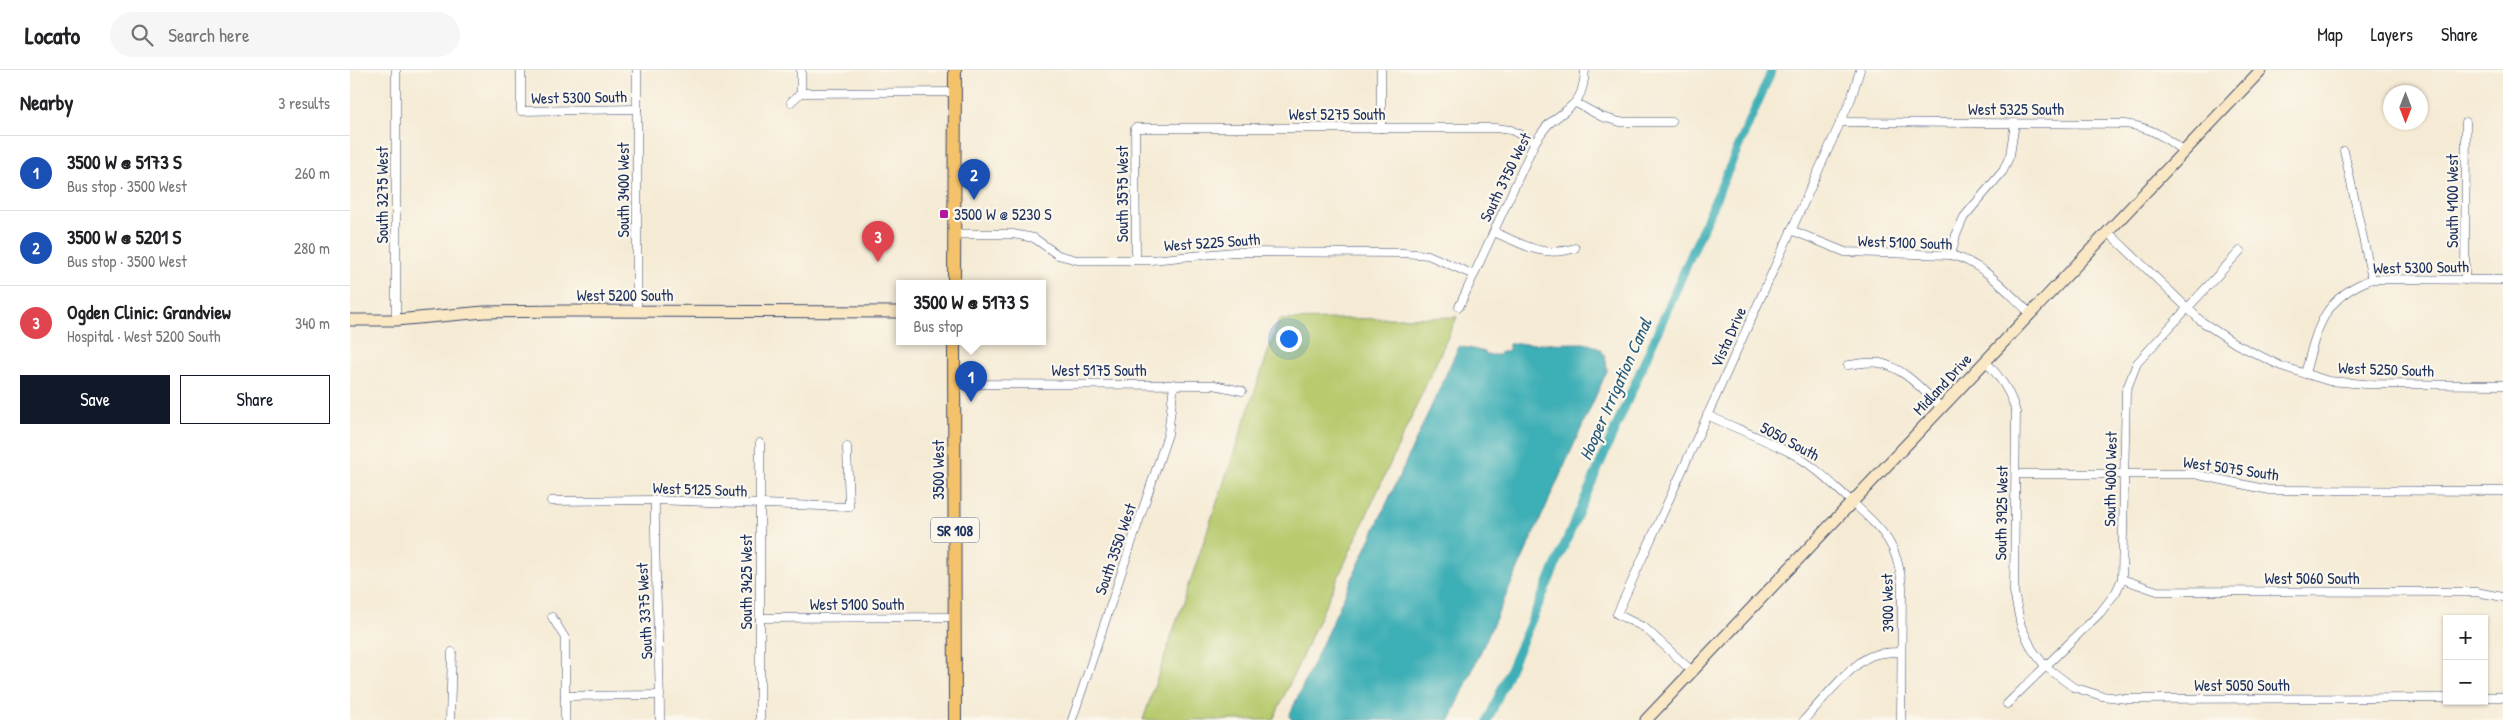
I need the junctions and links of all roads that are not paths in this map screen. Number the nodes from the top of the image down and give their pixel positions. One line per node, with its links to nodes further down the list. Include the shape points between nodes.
1 (396, 70): 43 (street, South 3275 West)
2 (521, 70): 14 (street, West 5300 South, via 521,111)
3 (637, 70): 14 (street, South 3400 West)
4 (801, 70): 11 (street)
5 (955, 70): 10 (main road)
6 (1381, 70): 20 (street)
7 (1585, 70): 13 (street)
8 (1860, 70): 16 (street, Vista Drive)
9 (2261, 70): 23 (street, Midland Drive)
10 (955, 92): 11 (street); 27 (main road)
11 (802, 93): 12 (street)
12 (791, 102)
13 (1576, 103): 15 (street, via 1620,122); 21 (street, South 3750 West, via 1548,125)
14 (637, 109): 39 (street, South 3400 West)
15 (1672, 122)
16 (1840, 122): 18 (street, West 5325 South); 24 (street, Vista Drive)
17 (2466, 122): 35 (street, South 4100 West)
18 (2015, 123): 23 (street, West 5325 South, via 2144,126 2162,134); 30 (street, via 2010,155 2003,171 1964,217)
19 (1135, 128): 20 (street, West 5275 South); 31 (street, South 3575 West)
20 (1382, 128): 21 (street, West 5275 South, via 1495,128 1511,130)
21 (1535, 142): 25 (street, South 3750 West)
22 (2344, 151): 33 (street)
23 (2184, 152): 26 (street, Midland Drive)
24 (1792, 230): 30 (street, West 5100 South, via 1845,252); 53 (street, Vista Drive)
25 (1494, 232): 28 (street, via 1544,253 1561,253); 32 (street, South 3750 West)
26 (2108, 232): 38 (street, West 5250 South); 41 (street, Midland Drive)
27 (955, 234): 31 (street, West 5225 South, via 1013,234 1034,238 1058,255 1077,260); 34 (main road)
28 (1575, 248)
29 (2240, 251): 38 (street, South 4000 West)
30 (1951, 256): 41 (street, West 5100 South, via 1978,265)
31 (1136, 259): 32 (street, West 5225 South, via 1234,252 1404,253 1428,256)
32 (1474, 275): 37 (street, South 3750 West)
33 (2372, 279): 35 (street, West 5300 South); 47 (street, West 5300 South, via 2352,286 2333,303 2317,328)
34 (954, 280)
35 (2465, 280): 36 (street, West 5300 South)
36 (2503, 280)
37 (1459, 307)
38 (2188, 308): 47 (street, West 5250 South, via 2236,344); 57 (street, South 4000 West, via 2138,363 2126,391)
39 (637, 311): 40 (street, West 5200 South); 43 (street, West 5200 South, via 484,312)
40 (896, 312)
41 (2031, 314): 45 (street, Midland Drive)
42 (350, 320): 43 (street, West 5200 South)
43 (396, 320)
44 (954, 345): 48 (main road, 3500 West / SR 108)
45 (1986, 362): 52 (street, Midland Drive); 56 (street, South 3925 West, via 2002,378 2016,412)
46 (1848, 364): 52 (street, via 1879,363 1895,368)
47 (2305, 374): 50 (street, West 5250 South, via 2329,381 2365,384)
48 (955, 384): 49 (street, West 5175 South); 66 (main road, 3500 West / SR 108)
49 (1174, 384): 51 (street, West 5175 South, via 1214,385); 83 (street, South 3550 West, via 1168,434)
50 (2503, 385)
51 (1242, 391)
52 (1942, 408): 61 (street, Midland Drive)
53 (1707, 415): 61 (street, 5050 South, via 1792,454 1822,474); 71 (street, Vista Drive, via 1617,614 1645,628)
54 (760, 444): 62 (street, South 3425 West)
55 (848, 447): 62 (street, West 5125 South, via 849,507)
56 (2016, 474): 57 (street, West 5075 South); 70 (street, South 3925 West, via 2014,592 2021,626)
57 (2124, 474): 58 (street, West 5075 South, via 2194,474 2269,490); 63 (street, South 4000 West)
58 (2503, 491)
59 (655, 500): 60 (street, West 5125 South); 62 (street, West 5125 South); 72 (street, South 3375 West)
60 (551, 501)
61 (1852, 502): 69 (street, 3900 West, via 1876,523 1896,551 1902,586); 71 (street, Midland Drive)
62 (761, 505): 67 (street, South 3425 West)
63 (2122, 579): 64 (street, West 5060 South, via 2157,591 2476,592); 70 (street, South 4000 West, via 2100,612)
64 (2503, 597)
65 (552, 617): 73 (street, via 565,638)
66 (955, 617): 67 (street, West 5100 South); 82 (main road, 3500 West / SR 108)
67 (760, 618): 81 (street, South 3425 West)
68 (452, 652): 78 (street)
69 (1901, 652): 85 (street, via 1883,653 1863,661); 86 (street, 3900 West)
70 (2045, 666): 76 (street, West 5050 South, via 2074,687 2102,696 2127,699); 77 (street, South 4000 West)
71 (1692, 671): 84 (street, Midland Drive)
72 (660, 695): 73 (street); 80 (street, South 3375 West)
73 (565, 696): 79 (street)
74 (2488, 697): 75 (street)
75 (2503, 697)
76 (2443, 698)
77 (2007, 704)
78 (450, 720)
79 (565, 720)
80 (660, 720)
81 (760, 720)
82 (955, 720)
83 (1072, 720)
84 (1646, 720)
85 (1804, 720)
86 (1901, 720)

